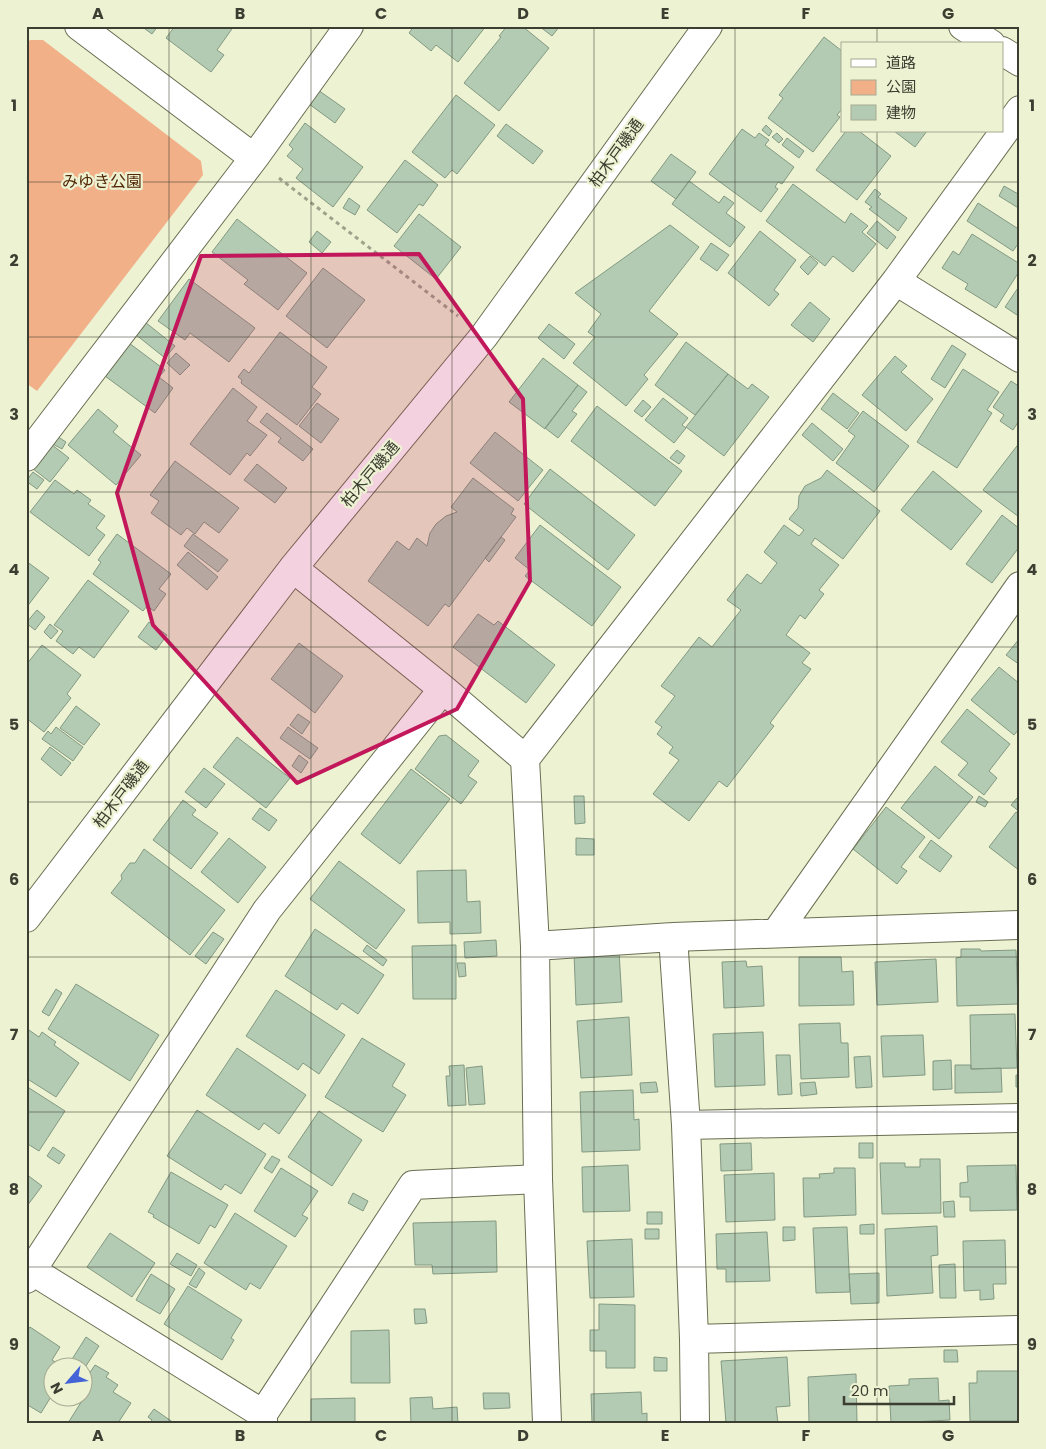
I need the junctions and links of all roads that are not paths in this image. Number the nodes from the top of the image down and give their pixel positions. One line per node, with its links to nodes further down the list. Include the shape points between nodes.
1 (79, 26): 9 (street)
2 (349, 26): 9 (street)
3 (708, 26): 13 (street, 柏木戸磯通, via 484,336)
4 (963, 26): 5 (street)
5 (988, 42)
6 (1004, 52): 7 (street)
7 (1020, 62)
8 (1020, 110): 10 (street)
9 (254, 158): 12 (street)
10 (896, 281): 11 (street); 16 (street)
11 (1020, 358)
12 (26, 457)
13 (293, 568): 15 (street); 17 (street, 柏木戸磯通)
14 (1020, 586): 19 (street)
15 (443, 689): 16 (street); 25 (street, via 268,910)
16 (526, 759): 21 (street)
17 (26, 918)
18 (1020, 925): 19 (street)
19 (776, 933): 20 (street)
20 (673, 937): 21 (street); 23 (street)
21 (535, 946): 24 (street)
22 (1020, 1118): 23 (street)
23 (686, 1125): 27 (street)
24 (538, 1179): 28 (street, via 413,1185); 29 (street)
25 (29, 1275): 28 (street)
26 (1020, 1330): 27 (street)
27 (694, 1339): 30 (street)
28 (263, 1418)
29 (547, 1423)
30 (695, 1423)

